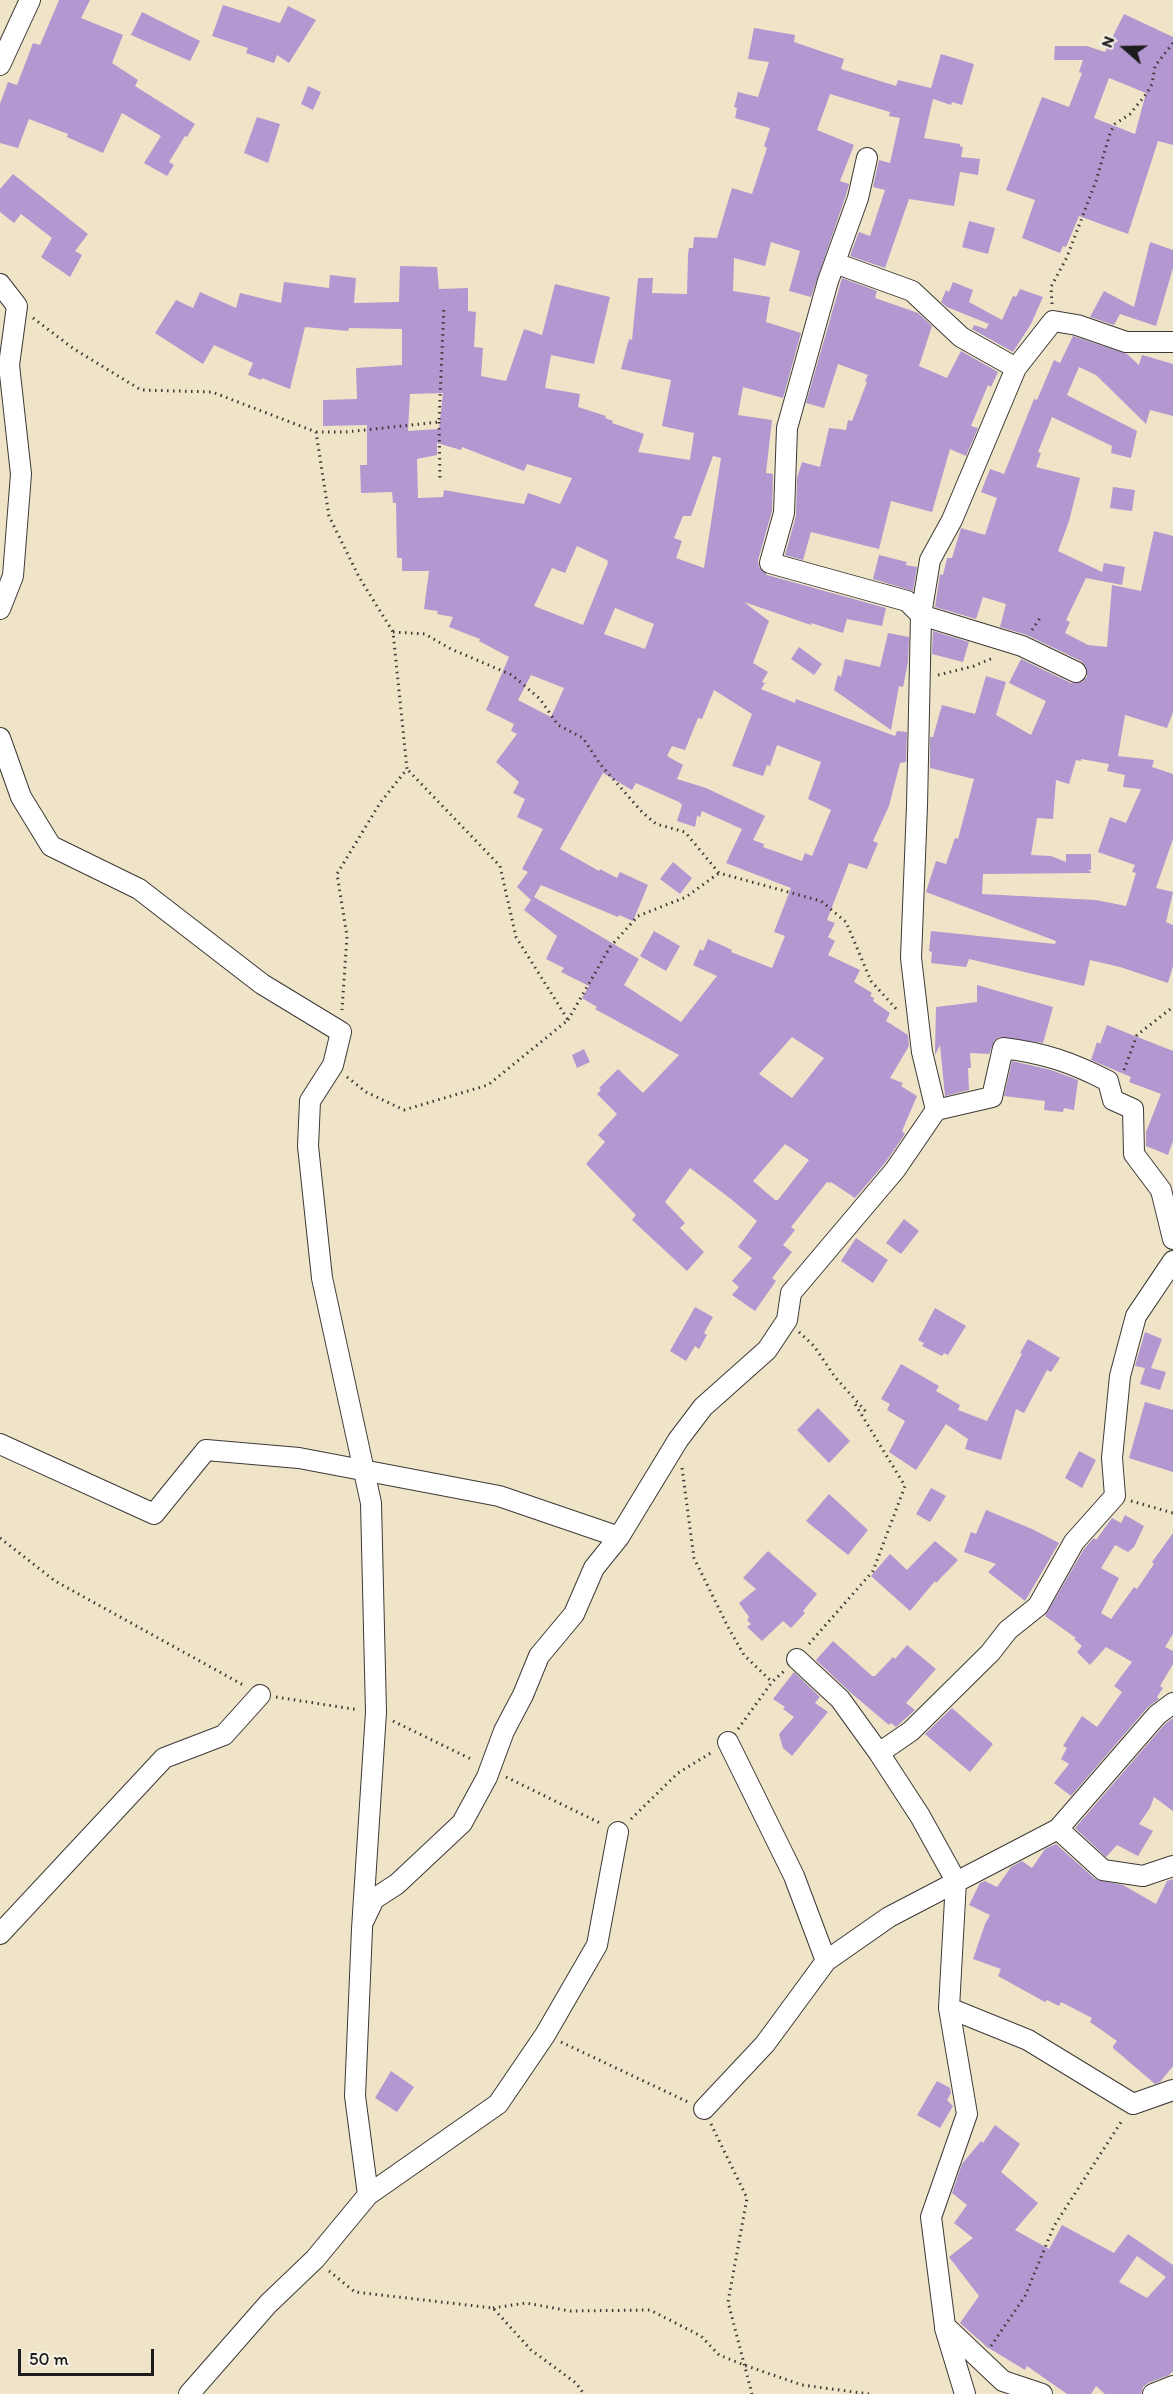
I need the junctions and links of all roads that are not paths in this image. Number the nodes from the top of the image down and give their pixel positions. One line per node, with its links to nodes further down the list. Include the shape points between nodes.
1 (30, 0): 2 (street)
2 (0, 65)
3 (867, 158): 4 (street)
4 (836, 263): 7 (street, via 912,291 961,337); 9 (street, via 787,428 784,513 770,563 907,601)
5 (0, 284): 8 (street, via 17,306 9,365 21,474 13,576)
6 (1173, 342): 7 (street, via 1126,342 1053,321)
7 (1016, 368): 9 (street, via 952,520 930,560)
8 (0, 609)
9 (921, 615): 10 (street, via 1022,646); 12 (street, via 911,958 922,1052)
10 (1076, 672)
11 (0, 738): 16 (street, via 21,797 51,846 139,889 262,984 341,1032 333,1065 310,1101 309,1146 322,1278)
12 (936, 1110): 13 (street, via 992,1097 1003,1048 1039,1052 1108,1081 1113,1100 1133,1109 1134,1154 1161,1190); 17 (street, via 895,1170 791,1293 787,1320 767,1350 703,1407 678,1440)
13 (1173, 1239)
14 (1173, 1261): 22 (street, via 1136,1316 1120,1376 1112,1458 1115,1496 1074,1542 1038,1606 1008,1630 911,1731)
15 (0, 1444): 16 (street, via 154,1514 206,1450 299,1458)
16 (364, 1471): 17 (street, via 499,1496); 27 (street, via 371,1503 376,1712)
17 (619, 1537): 27 (street, via 594,1568 574,1614 539,1656 487,1777 462,1823 397,1884 374,1899)
18 (797, 1659): 22 (street, via 840,1699)
19 (260, 1695): 28 (street, via 224,1735 164,1758)
20 (1173, 1703): 23 (street, via 1156,1715)
21 (728, 1742): 29 (street, via 794,1876)
22 (879, 1753): 26 (street)
23 (1058, 1828): 25 (street, via 1103,1870 1143,1876); 26 (street)
24 (618, 1832): 33 (street, via 597,1945 545,2035 498,2104)
25 (1173, 1866)
26 (956, 1881): 29 (street, via 889,1917); 30 (street)
27 (362, 1922): 33 (street, via 355,2096)
28 (0, 1934)
29 (826, 1961): 32 (street, via 765,2044)
30 (949, 2008): 31 (street, via 1028,2040 1133,2104); 34 (street, via 967,2114 931,2217)
31 (1173, 2090)
32 (704, 2109)
33 (368, 2194): 36 (street, via 315,2259 268,2304)
34 (945, 2326): 37 (street); 38 (street, via 1003,2381)
35 (1173, 2386): 39 (street)
36 (189, 2394)
37 (965, 2394)
38 (1041, 2394)
39 (1153, 2394)

